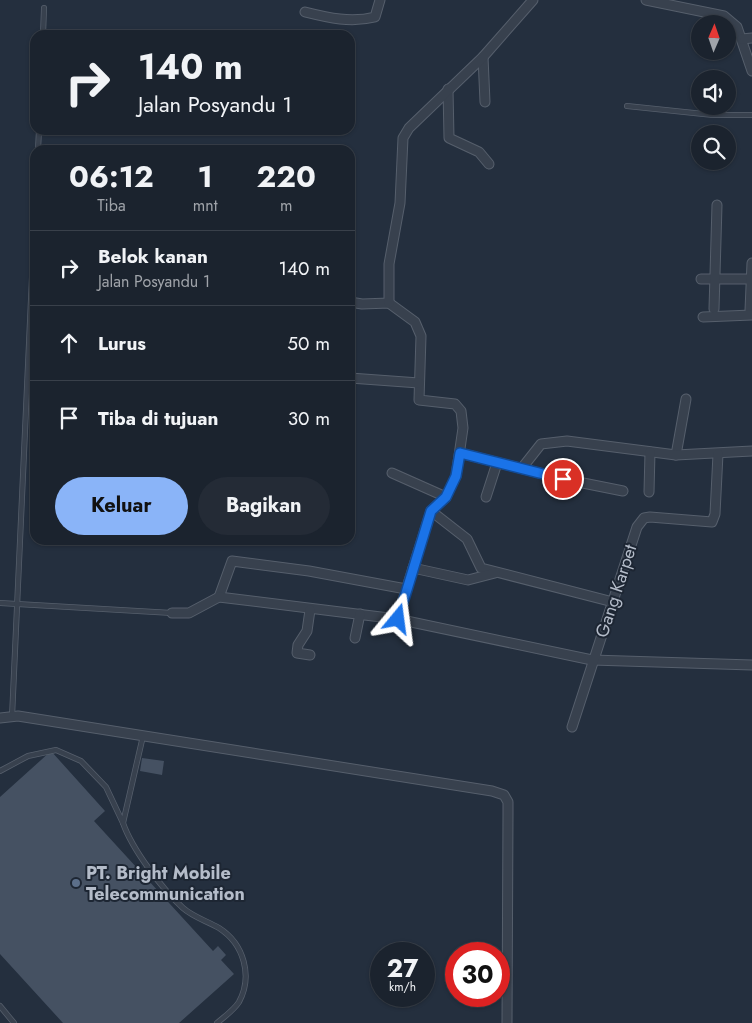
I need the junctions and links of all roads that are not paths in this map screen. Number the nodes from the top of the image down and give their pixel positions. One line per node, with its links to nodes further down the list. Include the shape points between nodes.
1 (380, 0): 5 (street, via 375,17 360,21)
2 (533, 0): 9 (street)
3 (646, 0): 8 (street, via 724,16 737,27)
4 (44, 8): 6 (lane)
5 (305, 12)
6 (43, 30)
7 (752, 38): 8 (street)
8 (742, 39): 10 (street)
9 (484, 57): 11 (street); 12 (street)
10 (752, 71)
11 (448, 89): 15 (street, via 448,138 479,152); 22 (street, via 403,138 400,203 389,264)
12 (486, 102)
13 (627, 106): 14 (lane, via 713,115)
14 (752, 115)
15 (489, 164)
16 (717, 206): 19 (street)
17 (752, 263): 20 (street)
18 (701, 279): 19 (street)
19 (714, 279): 20 (street); 23 (street)
20 (751, 279): 24 (street)
21 (355, 303): 22 (street)
22 (389, 303): 28 (street, via 416,322 421,336)
23 (714, 309)
24 (751, 313): 25 (street)
25 (704, 317)
26 (30, 327): 49 (lane)
27 (355, 379): 28 (street)
28 (419, 390): 32 (street, via 419,400 455,404 461,411)
29 (686, 399): 34 (street)
30 (752, 451): 33 (street)
31 (650, 452): 34 (street); 36 (street, via 567,441 542,444); 39 (street)
32 (460, 453): 35 (street); 41 (street, via 456,476)
33 (718, 454): 34 (street); 48 (street, Gang Karpet, via 712,522 650,517 640,521)
34 (676, 455)
35 (497, 463): 36 (street); 40 (street)
36 (522, 468): 38 (street)
37 (392, 474): 41 (street)
38 (623, 491)
39 (649, 492)
40 (486, 496)
41 (446, 497): 42 (street)
42 (431, 511): 43 (street); 44 (street, via 467,539 481,568)
43 (413, 568): 44 (street, via 468,580); 45 (street)
44 (498, 572): 48 (street)
45 (406, 589): 46 (street, via 232,561); 53 (street)
46 (219, 597): 50 (street); 51 (street, via 189,613)
47 (0, 602): 49 (lane)
48 (612, 602): 56 (street, Gang Karpet)
49 (18, 604): 51 (lane); 58 (lane)
50 (310, 610): 52 (street); 55 (street, via 297,652)
51 (172, 613)
52 (360, 614): 53 (street); 54 (street)
53 (398, 619): 56 (street)
54 (355, 638)
55 (310, 655)
56 (592, 660): 57 (street); 59 (street, Gang Karpet)
57 (752, 664)
58 (4, 715): 60 (street)
59 (572, 727)
60 (143, 736): 62 (lane); 66 (street, via 504,795 508,802)
61 (0, 771): 62 (lane, via 28,756 56,750 81,761 106,787)
62 (123, 823): 65 (lane, via 141,855 182,907 220,929 237,944 246,966 245,988 238,1004)
63 (0, 1006): 64 (lane)
64 (14, 1023)
65 (217, 1023)
66 (507, 1023)

